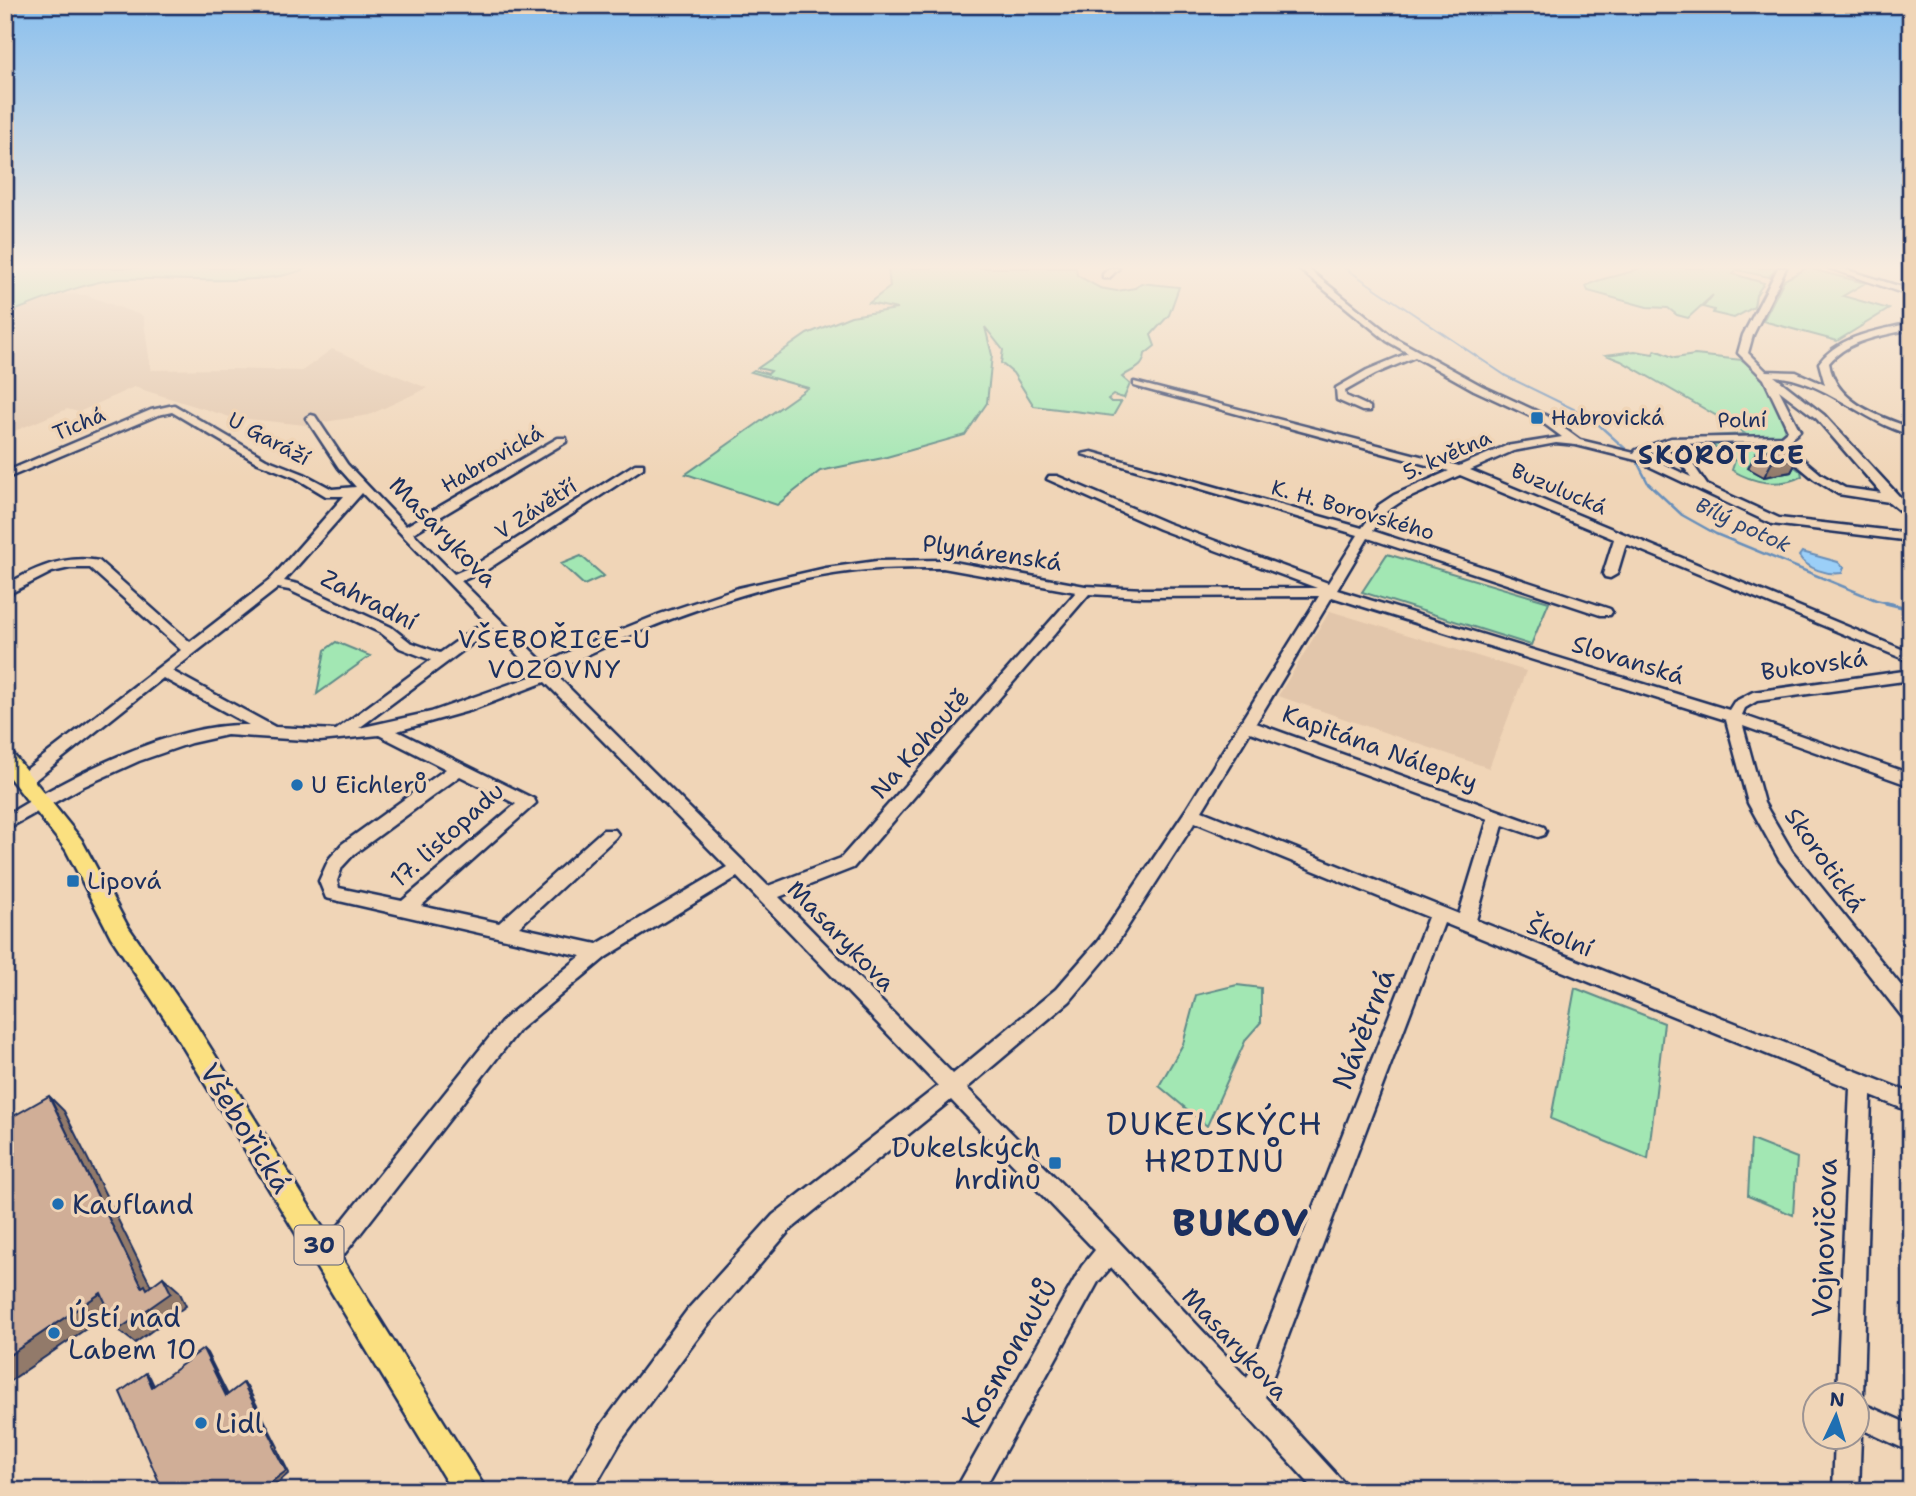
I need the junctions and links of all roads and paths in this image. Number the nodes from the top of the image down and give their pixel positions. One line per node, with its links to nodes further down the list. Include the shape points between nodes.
1 (1389, 338): 4 (street)
2 (1747, 338): 5 (street, via 1742,353)
3 (1868, 338): 7 (street, via 1831,352 1824,363 1829,384)
4 (1416, 354): 9 (street, via 1340,390 1341,398); 14 (street, via 1543,418)
5 (1768, 377): 7 (street, via 1769,373 1796,375); 12 (street, Polní, via 1794,431 1784,439); 24 (street, via 1821,418)
6 (1138, 384): 19 (street, Buzulucká)
7 (1846, 398): 11 (street, via 1882,422)
8 (169, 408): 20 (street, Tichá); 23 (street, U Garáží, via 262,461 330,492)
9 (1366, 409)
10 (311, 418): 23 (street, Masarykova)
11 (1911, 432)
12 (1773, 439): 15 (street, Polní); 24 (street, via 1842,491)
13 (562, 440): 26 (street, Habrovická)
14 (1576, 442): 17 (street, 5. května); 19 (street, 5. května, via 1524,444)
15 (1671, 442): 17 (street, Polní); 22 (street, via 1703,481)
16 (1088, 454): 27 (street, K. H. Borovského)
17 (1635, 457): 22 (street, 5. května)
18 (639, 466): 31 (street, V Závětří, via 480,568)
19 (1459, 470): 27 (street, 5. května, via 1390,502); 29 (street, Buzulucká)
20 (5, 476)
21 (1053, 479): 35 (street, via 1163,526 1303,577)
22 (1702, 486): 28 (street, 5. května, via 1776,521)
23 (359, 490): 26 (street, Masarykova); 32 (street)
24 (1889, 498): 25 (street)
25 (1911, 516)
26 (405, 532): 31 (street, Masarykova)
27 (1365, 533): 35 (street, 5. května); 36 (street, K. H. Borovského)
28 (1911, 537)
29 (1621, 538): 30 (street); 39 (street, Buzulucká)
30 (1610, 574)
31 (451, 580): 37 (street, Masarykova)
32 (275, 583): 38 (street); 40 (street, Zahradní, via 293,587 386,631 407,646)
33 (1085, 590): 35 (street, Plynárenská); 42 (street, Plynárenská, via 943,564 851,569 743,591 665,617 588,648); 60 (street, Na Kohoutě, via 847,863)
34 (5, 592): 38 (street, via 57,565 94,565)
35 (1329, 592): 44 (street, Slovanská); 45 (street)
36 (1605, 612)
37 (492, 622): 40 (street); 42 (street, Masarykova)
38 (189, 649): 41 (street)
39 (1911, 657)
40 (443, 659): 48 (street)
41 (161, 671): 47 (street, Plynárenská); 51 (street)
42 (544, 674): 46 (street, Plynárenská, via 451,710); 59 (street, Masarykova)
43 (1911, 675): 44 (street, Bukovská, via 1753,697 1739,705)
44 (1733, 717): 52 (street, Slovanská); 66 (street, Skorotická, via 1756,803 1786,856)
45 (1247, 725): 54 (street); 55 (street, Kapitána Nálepky)
46 (382, 730): 48 (street, Plynárenská); 50 (street)
47 (273, 731): 48 (street, Plynárenská); 53 (street, Plynárenská, via 216,732 183,740 118,764)
48 (339, 735)
49 (5, 758): 51 (main road, 30)
50 (458, 768): 61 (street, 17. listopadu, via 528,803); 61 (street, 17. listopadu, via 348,849 328,881 332,893)
51 (24, 780): 53 (main road, 30)
52 (1911, 780)
53 (43, 802): 56 (street); 71 (main road, Všebořická / 30, via 74,845 145,973 184,1027)
54 (1192, 814): 62 (street, Školní); 68 (street, via 1105,946 1063,995)
55 (1497, 817): 57 (street, Kapitána Nálepky); 63 (street, Kapitána Nálepky)
56 (5, 824)
57 (1538, 831)
58 (609, 834): 64 (street)
59 (739, 868): 60 (street, Masarykova); 65 (street)
60 (765, 895): 68 (street, Masarykova)
61 (405, 909): 64 (street, 17. listopadu)
62 (1438, 915): 63 (street, Školní); 73 (street, Návětrná)
63 (1465, 925): 67 (street, Školní)
64 (504, 929): 65 (street, 17. listopadu)
65 (599, 952): 71 (street, via 512,1024)
66 (1911, 1013)
67 (1861, 1083): 69 (street, Školní); 72 (street, Vojnovičova)
68 (951, 1088): 70 (street, Masarykova); 78 (street, via 781,1223 697,1318 612,1432)
69 (1911, 1104)
70 (1111, 1250): 73 (street, Masarykova); 79 (street, Kosmonautů, via 1090,1273)
71 (327, 1258): 77 (main road, Všebořická / 30)
72 (1851, 1380)
73 (1251, 1400): 80 (street, Masarykova)
74 (1870, 1419): 75 (street)
75 (1911, 1438)
76 (1848, 1450): 81 (street)
77 (471, 1491)
78 (577, 1491)
79 (968, 1491)
80 (1334, 1491)
81 (1846, 1491)

